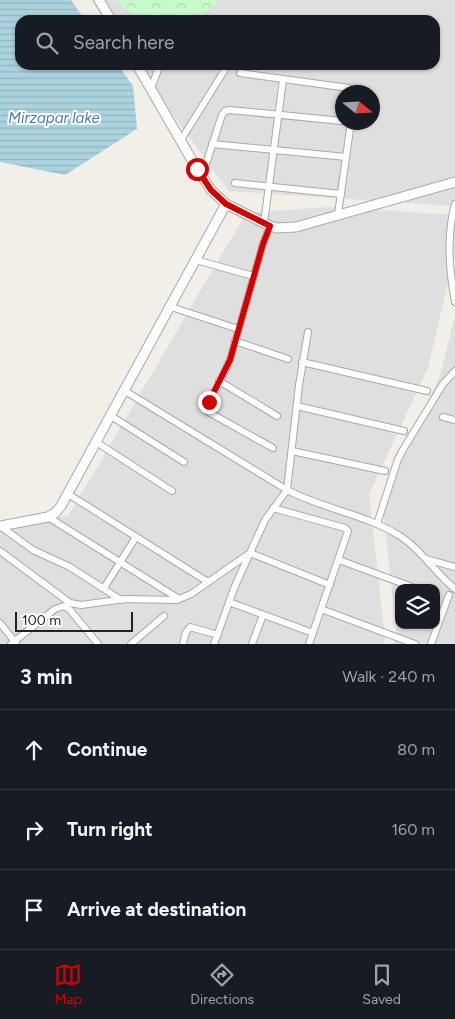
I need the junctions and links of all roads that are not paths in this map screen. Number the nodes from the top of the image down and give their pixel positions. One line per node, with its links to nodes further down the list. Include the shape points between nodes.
1 (99, 0): 2 (street)
2 (108, 15)
3 (140, 70): 9 (street)
4 (158, 70): 9 (street)
5 (224, 70): 13 (street)
6 (240, 73): 7 (street)
7 (283, 80): 8 (street); 10 (street)
8 (335, 86)
9 (151, 88): 13 (street)
10 (279, 115): 11 (street); 14 (street, via 226,111); 15 (street)
11 (335, 120)
12 (350, 130): 16 (street)
13 (181, 140): 17 (street)
14 (212, 144): 15 (street); 17 (street)
15 (274, 150): 16 (street); 20 (street)
16 (346, 157): 21 (street)
17 (200, 172): 22 (street, via 211,190)
18 (235, 183): 20 (street)
19 (453, 183): 24 (street)
20 (269, 187): 21 (street); 25 (street)
21 (341, 194): 24 (street)
22 (226, 204): 25 (street); 26 (street)
23 (455, 204): 27 (street, via 450,227)
24 (338, 214): 25 (street, via 296,227 277,228)
25 (267, 224): 28 (street)
26 (196, 260): 28 (street); 30 (street)
27 (453, 269): 29 (street)
28 (253, 276): 31 (street)
29 (455, 302)
30 (171, 307): 31 (street); 38 (street)
31 (238, 329): 33 (street)
32 (308, 332): 35 (street)
33 (235, 342): 34 (street); 37 (street)
34 (288, 359)
35 (302, 362): 39 (street); 40 (street)
36 (455, 371): 56 (street, via 443,384 398,459)
37 (219, 381): 42 (street); 47 (street, via 207,409)
38 (125, 391): 41 (street); 51 (street)
39 (427, 391)
40 (297, 406): 45 (street); 48 (street)
41 (111, 416): 46 (street); 49 (street)
42 (277, 416)
43 (443, 417): 44 (street)
44 (455, 420)
45 (404, 431)
46 (96, 442): 52 (street); 53 (street)
47 (273, 448)
48 (292, 451): 50 (street); 51 (street)
49 (184, 462)
50 (385, 471)
51 (287, 490): 54 (street); 56 (street)
52 (172, 491)
53 (68, 494): 55 (street, via 55,513); 58 (street)
54 (273, 508): 60 (street, via 264,520); 62 (street, via 347,530)
55 (48, 517): 57 (street); 63 (street)
56 (377, 524): 61 (street, via 400,535)
57 (0, 526): 68 (street, via 33,550 63,563)
58 (136, 537): 63 (street); 65 (street)
59 (0, 551): 72 (street, via 70,603 81,605)
60 (250, 553): 65 (street); 66 (street); 73 (street)
61 (424, 559): 64 (street); 69 (street)
62 (339, 560): 66 (street); 67 (street)
63 (120, 562): 68 (street); 71 (street)
64 (455, 567)
65 (208, 582): 71 (street)
66 (330, 584): 74 (street)
67 (404, 584)
68 (104, 588): 72 (street)
69 (455, 589)
70 (449, 595): 88 (street)
71 (179, 599): 72 (street)
72 (121, 600)
73 (229, 602): 75 (street); 79 (street)
74 (321, 609): 78 (street); 87 (street)
75 (263, 615): 78 (street); 85 (street)
76 (164, 616): 82 (street)
77 (0, 623): 80 (street)
78 (312, 634): 86 (street)
79 (218, 635): 83 (street, via 190,627); 84 (street)
80 (14, 643): 81 (street, via 55,609 64,606)
81 (98, 644)
82 (131, 644)
83 (183, 644)
84 (214, 644)
85 (252, 644)
86 (309, 644)
87 (415, 644)
88 (431, 644)

